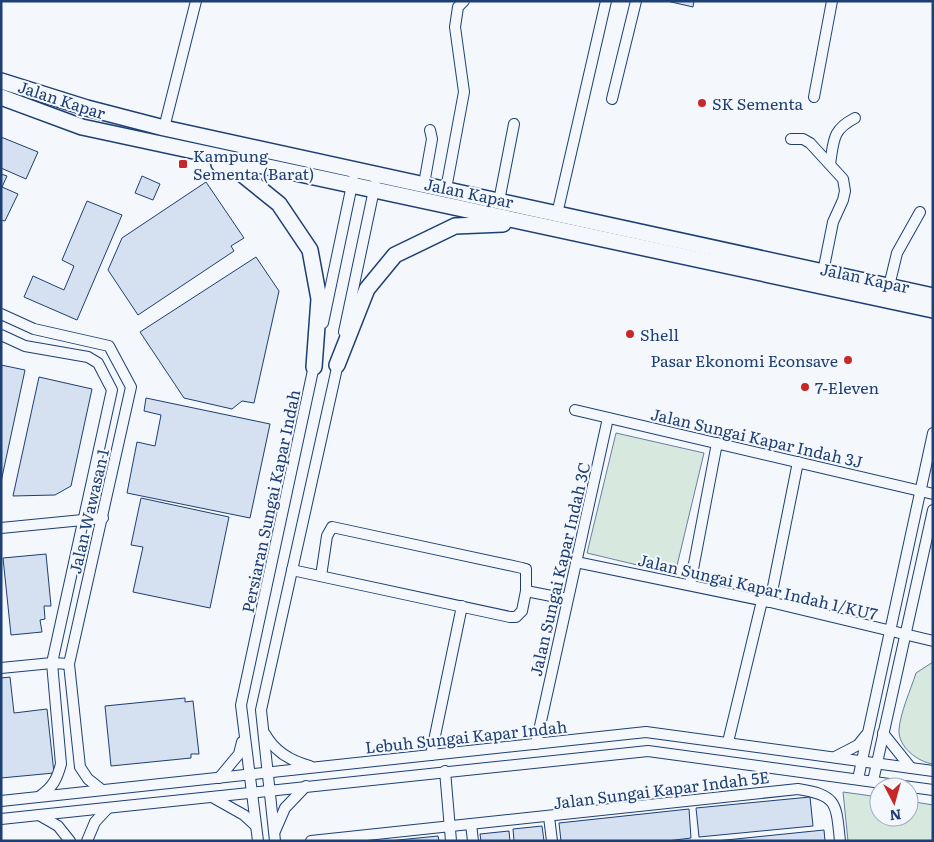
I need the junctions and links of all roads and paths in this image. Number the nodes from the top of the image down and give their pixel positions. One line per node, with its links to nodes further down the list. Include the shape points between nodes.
1 (196, 1): 12 (street)
2 (464, 1): 21 (street, via 458,7 455,28 464,92)
3 (606, 1): 25 (street)
4 (636, 1): 9 (street)
5 (832, 1): 8 (street)
6 (1, 82): 12 (highway, Jalan Kapar)
7 (1, 97): 15 (highway, Jalan Kapar, via 82,127)
8 (814, 97)
9 (612, 99)
10 (855, 118): 16 (street, via 842,124 835,134)
11 (514, 124): 23 (street)
12 (164, 128): 17 (highway, Jalan Kapar)
13 (430, 130): 19 (street, via 432,139)
14 (791, 139): 16 (street, via 810,143)
15 (166, 145): 20 (highway, Jalan Kapar); 33 (highway, via 238,171 278,204 310,250 319,299)
16 (830, 164): 27 (street, via 843,179 845,191 833,222)
17 (356, 170): 18 (highway, Jalan Kapar); 20 (street, Persiaran Sungai Kapar Indah)
18 (378, 174): 19 (highway, Jalan Kapar); 22 (street)
19 (424, 184): 21 (highway, Jalan Kapar)
20 (353, 185): 22 (highway, Jalan Kapar); 33 (street, Persiaran Sungai Kapar Indah)
21 (446, 189): 23 (highway, Jalan Kapar)
22 (374, 190): 26 (highway, Jalan Kapar); 32 (street)
23 (500, 201): 25 (highway, Jalan Kapar)
24 (920, 212): 28 (street, via 897,253)
25 (557, 214): 27 (highway, Jalan Kapar)
26 (571, 232): 29 (highway, Jalan Kapar); 32 (highway, via 496,223 455,226 395,255 367,289)
27 (823, 272): 28 (highway, Jalan Kapar)
28 (890, 286): 29 (highway, Jalan Kapar)
29 (932, 307)
30 (1, 314): 42 (street, Jalan Wawasan 1, via 34,329 109,346 131,387)
31 (1, 335): 43 (street, Jalan Wawasan 1, via 25,346 88,357 98,363 112,390)
32 (337, 365): 46 (street)
33 (314, 367): 62 (street, Persiaran Sungai Kapar Indah, via 242,705)
34 (576, 410): 35 (street, Jalan Sungai Kapar Indah 3J)
35 (608, 418): 37 (street, Jalan Sungai Kapar Indah 3J); 45 (street, Jalan Sungai Kapar Indah 3C)
36 (933, 433): 39 (street)
37 (717, 443): 38 (street, Jalan Sungai Kapar Indah 3J); 48 (street)
38 (798, 462): 39 (street, Jalan Sungai Kapar Indah 3J); 51 (street)
39 (920, 491): 40 (street, Jalan Sungai Kapar Indah 3J); 53 (street)
40 (933, 494)
41 (933, 510): 54 (street)
42 (103, 518): 43 (street); 57 (street, Jalan Wawasan 1)
43 (85, 519): 44 (street); 56 (street, Jalan Wawasan 1)
44 (1, 528)
45 (576, 562): 48 (street, Jalan Sungai Kapar Indah 1/KU7); 50 (street, Jalan Sungai Kapar Indah 3C)
46 (292, 570): 47 (street); 59 (street, via 261,710)
47 (321, 576): 49 (street, via 327,536 332,527 526,569); 52 (street)
48 (690, 586): 51 (street, Jalan Sungai Kapar Indah 1/KU7)
49 (526, 591): 50 (street); 52 (street, via 522,611 516,617)
50 (567, 599): 64 (street, Jalan Sungai Kapar Indah 3C)
51 (766, 601): 53 (street, Jalan Sungai Kapar Indah 1/KU7); 63 (street)
52 (462, 606): 65 (street)
53 (890, 631): 54 (street, Jalan Sungai Kapar Indah 1/KU7); 60 (street)
54 (906, 634): 55 (street, Jalan Sungai Kapar Indah 1/KU7); 61 (street)
55 (933, 640)
56 (52, 663): 57 (street); 58 (street); 86 (street, Jalan Wawasan 1, via 61,764 57,779)
57 (69, 664): 81 (street, Jalan Wawasan 1, via 80,767 88,779)
58 (1, 668)
59 (263, 731): 69 (street, via 271,745 283,755); 73 (street)
60 (868, 732): 66 (street, via 858,745); 67 (street)
61 (883, 733): 68 (street); 70 (street)
62 (244, 736): 74 (street, Persiaran Sungai Kapar Indah); 76 (street, via 239,754)
63 (728, 742): 64 (street, Lebuh Sungai Kapar Indah, via 646,732); 66 (street, Lebuh Sungai Kapar Indah)
64 (536, 744): 65 (street, Lebuh Sungai Kapar Indah)
65 (431, 755): 69 (street, Lebuh Sungai Kapar Indah)
66 (835, 757): 67 (street, Lebuh Sungai Kapar Indah)
67 (862, 761): 68 (street, Lebuh Sungai Kapar Indah); 77 (street)
68 (877, 763): 70 (street, Lebuh Sungai Kapar Indah); 75 (street)
69 (317, 767): 73 (street, Lebuh Sungai Kapar Indah)
70 (911, 768): 72 (street, Lebuh Sungai Kapar Indah)
71 (445, 771): 77 (street, Lebuh Sungai Kapar Indah, via 648,751); 79 (street, Lebuh Sungai Kapar Indah); 93 (street)
72 (933, 771)
73 (268, 772): 74 (street, Lebuh Sungai Kapar Indah); 82 (street)
74 (249, 774): 76 (street, Lebuh Sungai Kapar Indah); 84 (street, Persiaran Sungai Kapar Indah)
75 (874, 777)
76 (219, 778): 81 (street, Lebuh Sungai Kapar Indah)
77 (858, 779): 78 (street, Lebuh Sungai Kapar Indah)
78 (869, 780)
79 (307, 786): 82 (street, Lebuh Sungai Kapar Indah); 95 (street, via 284,808)
80 (919, 788): 83 (street, Lebuh Sungai Kapar Indah)
81 (102, 790): 86 (street, Lebuh Sungai Kapar Indah)
82 (269, 790): 84 (street, Lebuh Sungai Kapar Indah); 95 (street)
83 (933, 790)
84 (252, 792): 85 (street, Lebuh Sungai Kapar Indah); 94 (street, Persiaran Sungai Kapar Indah)
85 (212, 796): 88 (street, Lebuh Sungai Kapar Indah); 94 (street)
86 (39, 797): 87 (street, Lebuh Sungai Kapar Indah)
87 (1, 801)
88 (108, 808): 89 (street, Lebuh Sungai Kapar Indah); 97 (street, via 95,822)
89 (39, 815): 91 (street, Lebuh Sungai Kapar Indah); 96 (street, via 58,826)
90 (549, 817): 92 (street, Jalan Sungai Kapar Indah 5E); 102 (street); 103 (street, Jalan Sungai Kapar Indah 5E, via 798,789 815,791 837,808)
91 (1, 819)
92 (471, 824): 93 (street, Jalan Sungai Kapar Indah 5E); 101 (street)
93 (450, 825): 99 (street, Jalan Sungai Kapar Indah 5E); 100 (street)
94 (256, 826): 98 (street, Persiaran Sungai Kapar Indah)
95 (274, 837)
96 (70, 841)
97 (87, 841)
98 (258, 841)
99 (311, 841)
100 (451, 841)
101 (473, 841)
102 (552, 841)
103 (840, 841)

